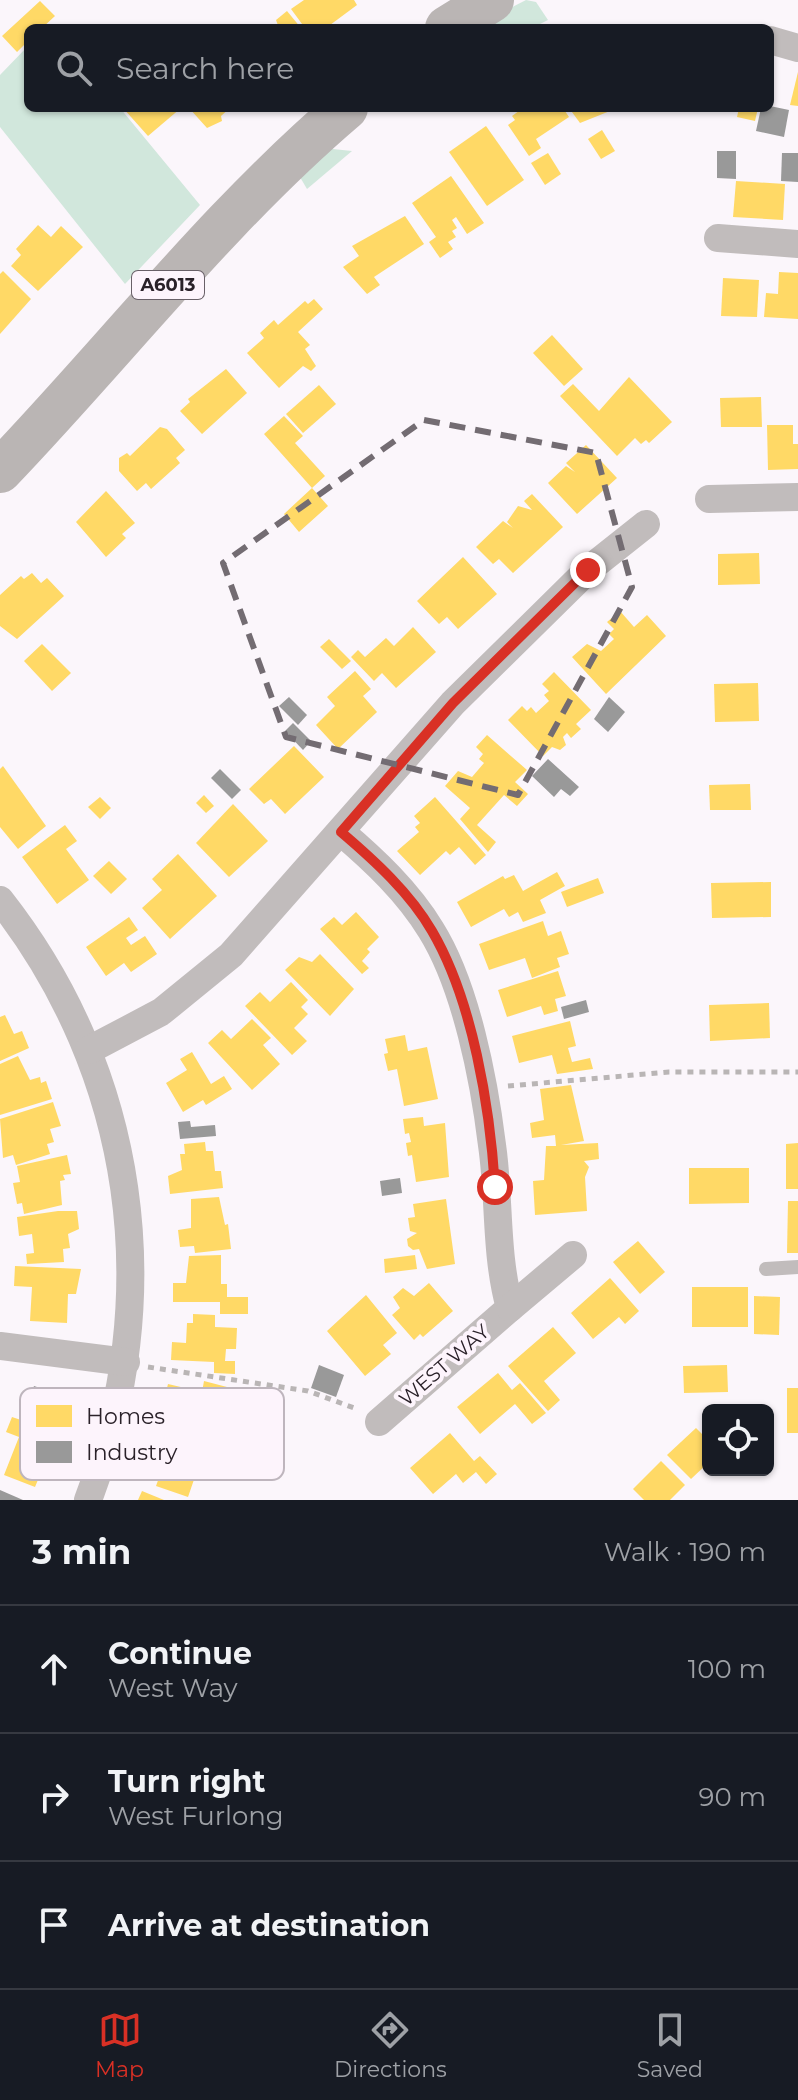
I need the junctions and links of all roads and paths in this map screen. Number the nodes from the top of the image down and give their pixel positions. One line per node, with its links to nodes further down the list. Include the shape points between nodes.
1 (492, 0): 2 (main road)
2 (453, 24)
3 (774, 41): 4 (street)
4 (798, 48)
5 (341, 112): 8 (main road, A6013, via 185,266)
6 (718, 238): 7 (street)
7 (798, 244)
8 (0, 471)
9 (798, 497): 10 (street)
10 (709, 499)
11 (646, 524): 12 (street, via 588,570 507,648)
12 (341, 832): 14 (street, via 231,955 196,986 161,1012); 16 (street, via 400,888 432,931 451,972)
13 (0, 900): 14 (street, via 44,964)
14 (89, 1050): 22 (street, via 114,1126 133,1273)
15 (798, 1072): 16 (path, via 669,1072)
16 (482, 1089): 20 (street, via 492,1145 500,1271)
17 (573, 1255): 20 (street, WEST WAY)
18 (798, 1267): 19 (lane)
19 (766, 1269)
20 (510, 1308): 24 (street, WEST WAY)
21 (0, 1346): 22 (street)
22 (136, 1364): 23 (street); 24 (path, via 308,1391)
23 (128, 1388)
24 (379, 1422)
25 (96, 1480): 26 (street)
26 (88, 1500)

